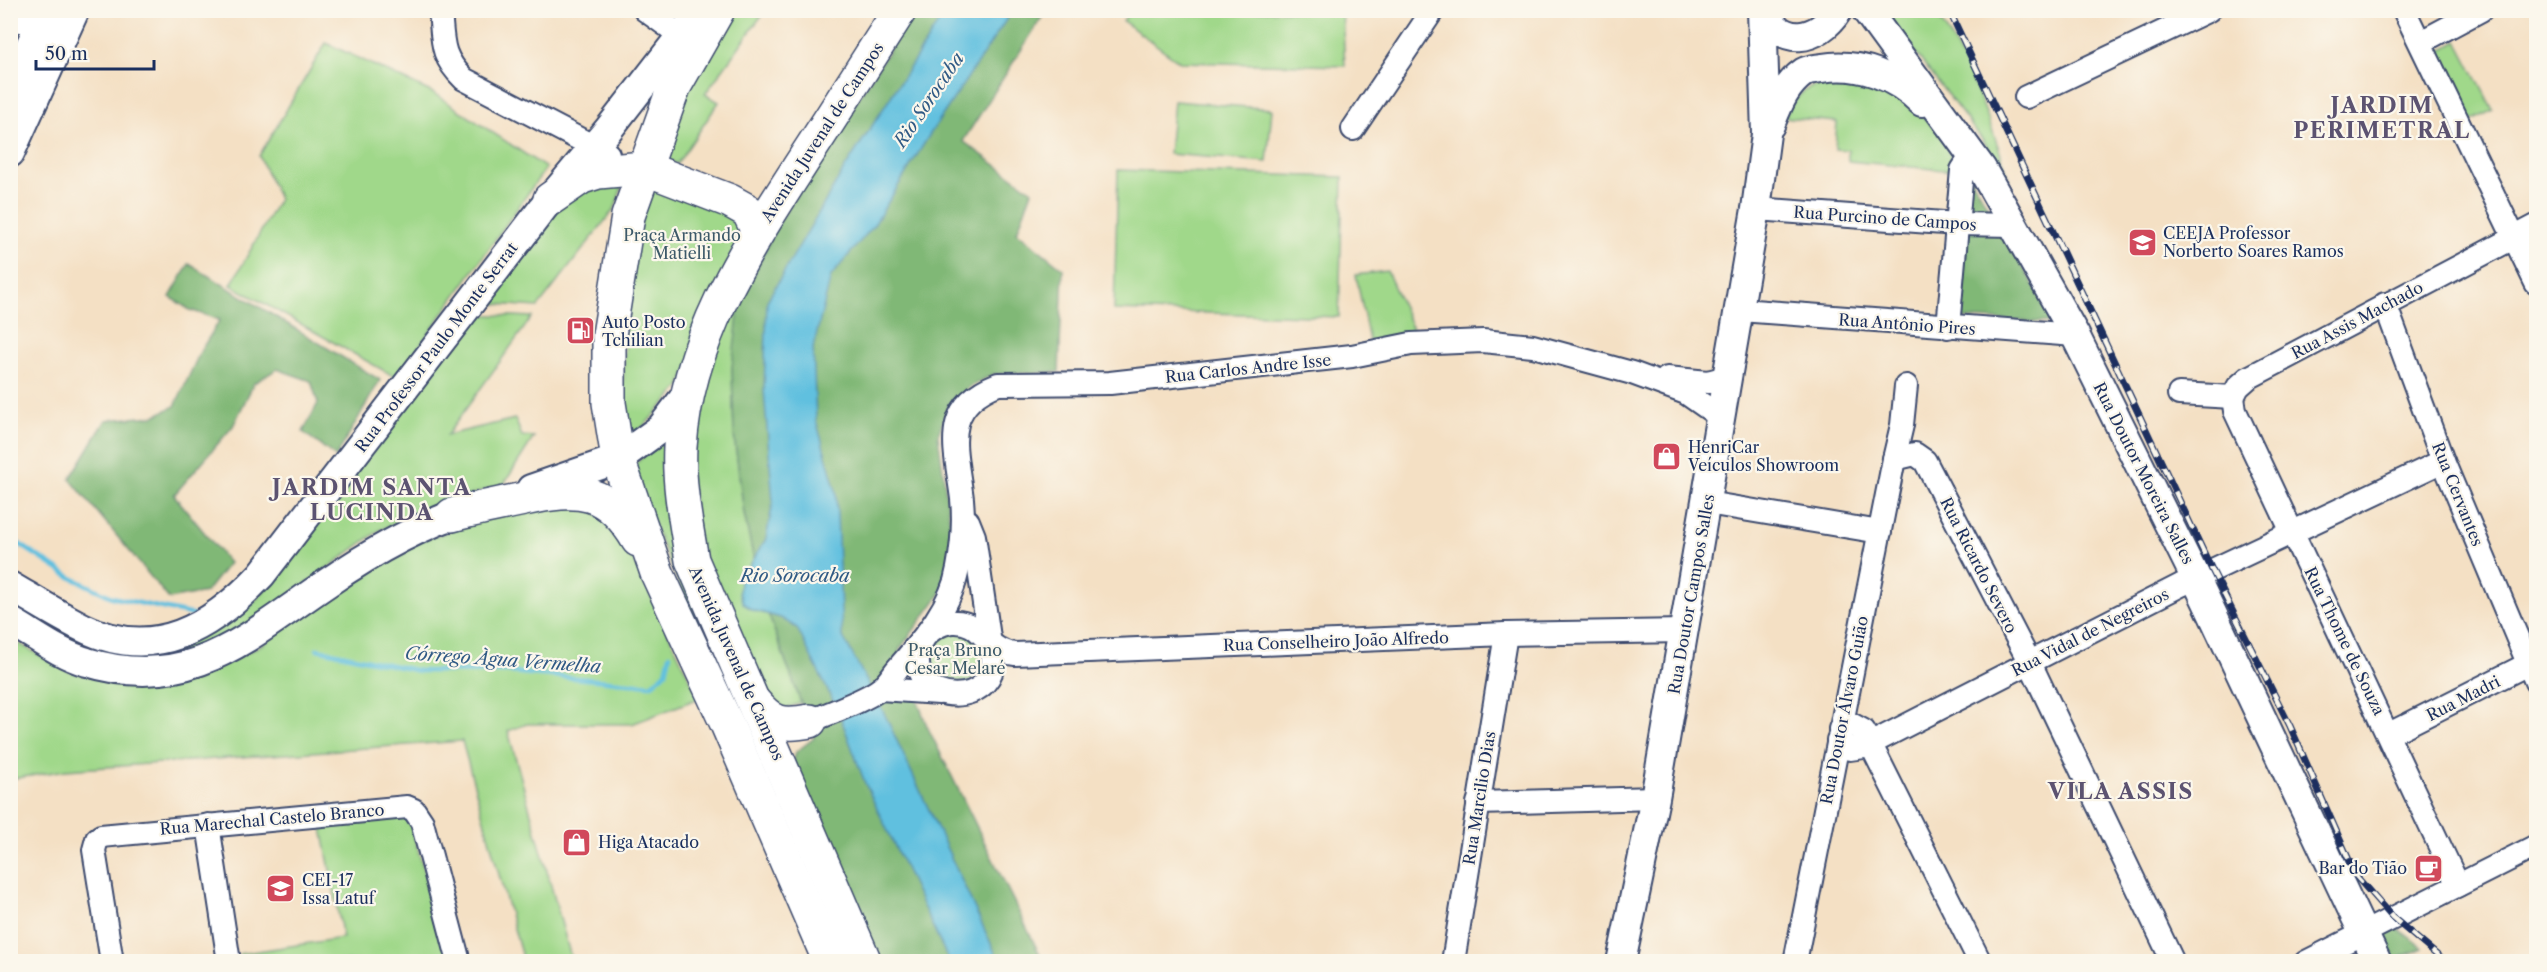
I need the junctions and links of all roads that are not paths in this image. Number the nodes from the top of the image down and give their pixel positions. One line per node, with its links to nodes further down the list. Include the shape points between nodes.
1 (75, 10): 24 (main road)
2 (440, 10): 23 (street, via 444,52 464,79)
3 (645, 10): 16 (street)
4 (701, 10): 16 (main road, Rua Professor Paulo Monte Serrat)
5 (718, 10): 25 (highway, Avenida Juvenal de Campos, via 674,87)
6 (900, 10): 32 (highway, Avenida Juvenal de Campos)
7 (1433, 10): 20 (street)
8 (1763, 10): 9 (main road, via 1773,28 1797,36 1809,36 1823,28); 21 (main road, Rua Doutor Campos Salles)
9 (1838, 10)
10 (1866, 10): 22 (main road, Rua Doutor Moreira Salles)
11 (2209, 10): 19 (street)
12 (2404, 10): 17 (street)
13 (2481, 10): 17 (street)
14 (10, 19): 15 (street)
15 (32, 31): 18 (main road)
16 (680, 35): 23 (main road, Rua Professor Paulo Monte Serrat)
17 (2421, 42): 33 (street)
18 (10, 91)
19 (2026, 97)
20 (1353, 129)
21 (1766, 134): 22 (main road, via 1785,91 1805,71 1841,65 1880,73 1908,88); 28 (main road, Rua Doutor Campos Salles)
22 (1961, 139): 26 (main road, Rua Doutor Moreira Salles)
23 (593, 148): 25 (street); 27 (main road, Rua Professor Paulo Monte Serrat)
24 (10, 153)
25 (644, 168): 27 (highway, via 582,177); 32 (highway, via 730,201 748,212); 48 (highway, Avenida Juvenal de Campos, via 628,216 609,335 609,403)
26 (1982, 169): 29 (street, via 1973,163 1962,170); 30 (main road, Rua Doutor Moreira Salles)
27 (550, 199): 57 (main road, Rua Professor Paulo Monte Serrat, via 261,575 236,602 214,618 183,634 159,640 112,638 84,628)
28 (1756, 209): 29 (street, Rua Purcino de Campos); 36 (main road, Rua Doutor Campos Salles)
29 (1957, 224): 30 (street, Rua Purcino de Campos); 37 (street)
30 (2014, 225): 38 (main road, Rua Doutor Moreira Salles)
31 (2536, 226): 33 (street, Rua Assis Machado)
32 (758, 231): 42 (highway, Avenida Juvenal de Campos, via 717,304 701,343)
33 (2513, 239): 34 (street); 35 (street, Rua Assis Machado)
34 (2536, 283)
35 (2385, 304): 44 (street, Rua Assis Machado, via 2248,378); 49 (street, Rua Cervantes)
36 (1740, 310): 37 (street, Rua Antônio Pires); 40 (main road, Rua Doutor Campos Salles)
37 (1948, 327): 38 (street, Rua Antônio Pires)
38 (2074, 335): 56 (main road, Rua Doutor Moreira Salles)
39 (1632, 373): 40 (street, Rua Carlos Andre Isse, via 1708,382); 45 (street, Rua Carlos Andre Isse, via 1686,393); 50 (street, Rua Carlos Andre Isse, via 1533,346 1483,341 1411,344 1352,356 1110,382 998,384 975,395 955,429)
40 (1727, 376): 45 (main road, Rua Doutor Campos Salles)
41 (1906, 386): 46 (street, Rua Doutor Álvaro Guião)
42 (690, 390): 48 (main road, via 661,428); 68 (highway, Avenida Juvenal de Campos, via 680,455 682,501 692,560)
43 (2179, 394): 44 (street)
44 (2233, 397): 54 (street, Rua Thome de Souza, via 2235,411)
45 (1719, 416): 51 (main road, Rua Doutor Campos Salles)
46 (1902, 425): 47 (street, Rua Doutor Álvaro Guião); 47 (street, Rua Ricardo Severo)
47 (1908, 458): 53 (street, Rua Doutor Álvaro Guião); 63 (street, Rua Ricardo Severo)
48 (618, 459): 52 (main road); 55 (highway, Avenida Juvenal de Campos)
49 (2443, 461): 54 (street, Rua Vidal de Negreiros); 64 (street, Rua Cervantes)
50 (962, 502): 61 (street, Rua Carlos Andre Isse, via 957,574); 62 (street, Rua Carlos Andre Isse, via 974,536)
51 (1707, 503): 53 (street); 59 (main road, Rua Doutor Campos Salles)
52 (452, 515): 55 (highway, via 556,492 590,495 615,509 629,524); 58 (main road, via 380,548 238,645 191,665 162,671 111,668 62,652)
53 (1880, 532): 70 (street, Rua Doutor Álvaro Guião)
54 (2293, 532): 56 (street, Rua Vidal de Negreiros); 71 (street, Rua Thome de Souza)
55 (657, 573): 67 (highway, Avenida Juvenal de Campos)
56 (2196, 579): 63 (street, Rua Vidal de Negreiros); 80 (main road, Rua Doutor Moreira Salles, via 2350,908)
57 (10, 586)
58 (13, 623)
59 (1684, 631): 60 (street, Rua Conselheiro João Alfredo); 75 (main road, Rua Doutor Campos Salles)
60 (1506, 634): 62 (street, Rua Conselheiro João Alfredo, via 1015,654); 76 (street, Rua Marcilio Dias)
61 (922, 639): 62 (street, via 942,624 954,622 977,629); 65 (street); 66 (street, via 918,663 921,676)
62 (990, 644): 66 (street, via 992,664 981,686 959,696)
63 (2030, 663): 73 (street, Rua Vidal de Negreiros); 90 (street, Rua Ricardo Severo)
64 (2534, 669): 71 (street, Rua Madri)
65 (880, 689): 66 (street); 69 (street)
66 (939, 693)
67 (715, 701): 72 (highway, via 739,723); 84 (highway, Avenida Juvenal de Campos)
68 (753, 701): 69 (highway, via 767,716 782,724); 72 (highway, Avenida Juvenal de Campos)
69 (810, 721): 72 (street); 74 (highway, via 792,734)
70 (1839, 734): 73 (street, via 1851,724 1859,726); 88 (street, Rua Doutor Álvaro Guião)
71 (2389, 734): 79 (street, Rua Thome de Souza)
72 (770, 738): 74 (highway, Avenida Juvenal de Campos)
73 (1871, 743): 89 (street)
74 (783, 768): 85 (highway, Avenida Juvenal de Campos)
75 (1655, 798): 76 (street); 87 (main road, Rua Doutor Campos Salles)
76 (1478, 803): 86 (street, Rua Marcilio Dias)
77 (207, 825): 81 (street, Rua Marechal Castelo Branco, via 106,834 97,839 94,850); 82 (street); 83 (street, Rua Marechal Castelo Branco, via 398,808 414,810 422,822)
78 (2536, 846): 79 (street)
79 (2458, 885): 80 (street)
80 (2373, 927): 91 (street); 92 (main road, Rua Doutor Moreira Salles)
81 (112, 962)
82 (230, 962)
83 (459, 962)
84 (830, 962)
85 (865, 962)
86 (1453, 962)
87 (1622, 962)
88 (1795, 962)
89 (1980, 962)
90 (2173, 962)
91 (2306, 962)
92 (2377, 962)

